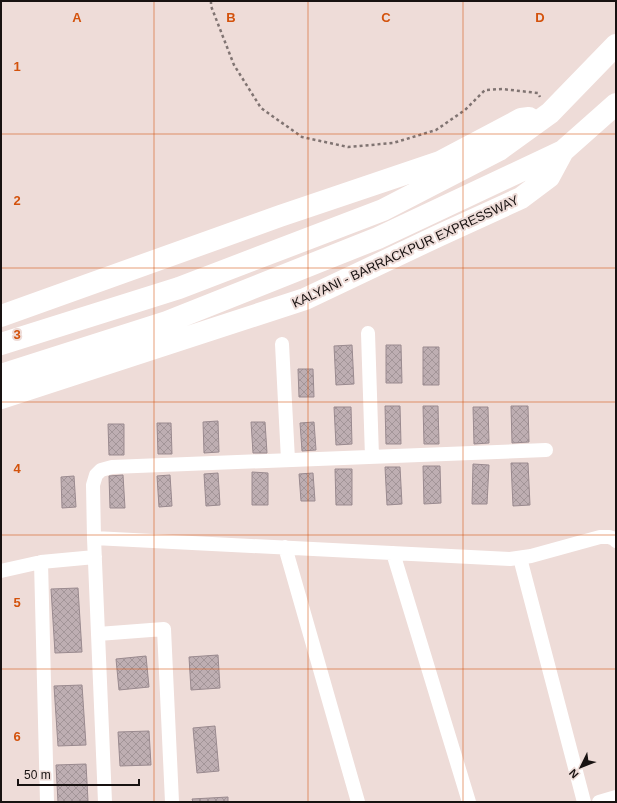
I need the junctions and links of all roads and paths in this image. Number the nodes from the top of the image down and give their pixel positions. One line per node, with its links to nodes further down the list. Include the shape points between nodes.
1 (211, 1): 4 (path, via 234,65 261,108 302,137 348,147 393,144 436,130 465,110 485,90 538,93)
2 (616, 45): 4 (highway)
3 (616, 104): 5 (highway, KALYANI - BARRACKPUR EXPRESSWAY)
4 (550, 113): 6 (highway, via 521,119 440,162 280,216); 8 (highway, via 499,150 382,210 179,288)
5 (563, 151): 10 (highway, via 378,238 167,322); 11 (highway, KALYANI - BARRACKPUR EXPRESSWAY, via 549,177 521,198 305,299)
6 (1, 316)
7 (368, 333): 13 (street)
8 (1, 344)
9 (282, 344): 14 (street)
10 (1, 375)
11 (1, 398)
12 (546, 450): 13 (street)
13 (372, 457): 14 (street)
14 (288, 460): 15 (street, via 112,467 101,470 93,485)
15 (94, 538): 17 (street); 19 (street)
16 (616, 541): 20 (street, via 600,537)
17 (285, 547): 18 (street); 28 (street)
18 (392, 553): 20 (street); 29 (street)
19 (95, 557): 21 (street); 23 (street)
20 (520, 558): 30 (street)
21 (41, 562): 22 (street); 25 (street)
22 (1, 571)
23 (98, 634): 26 (street); 27 (street, via 164,628)
24 (616, 797): 31 (street)
25 (47, 802)
26 (105, 802)
27 (172, 802)
28 (358, 802)
29 (469, 802)
30 (584, 802)
31 (599, 802)

